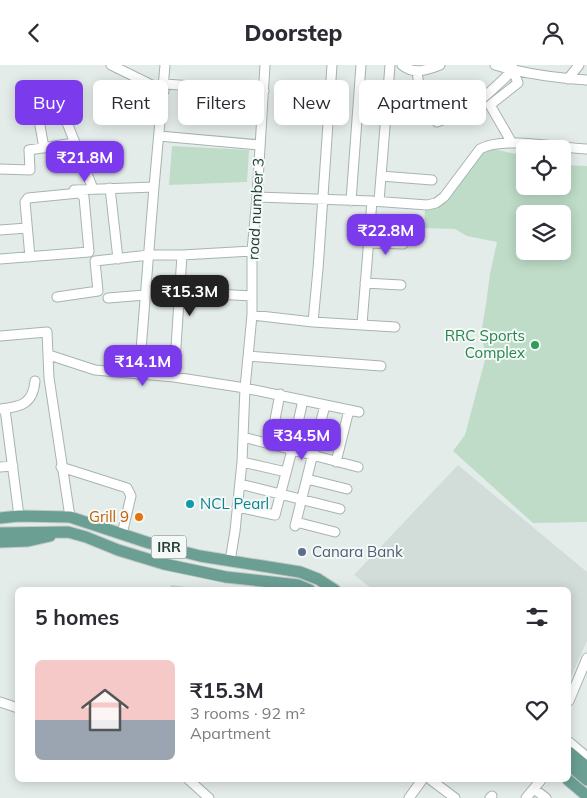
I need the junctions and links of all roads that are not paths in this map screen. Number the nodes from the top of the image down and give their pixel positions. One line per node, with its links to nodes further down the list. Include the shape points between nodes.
1 (111, 65): 14 (street)
2 (165, 65): 15 (street)
3 (265, 65): 17 (street, road number 3)
4 (332, 65): 36 (street)
5 (362, 65): 37 (street)
6 (390, 65): 29 (street)
7 (402, 65): 12 (street)
8 (440, 65): 12 (street)
9 (495, 65): 11 (street)
10 (579, 65): 13 (street)
11 (512, 67): 12 (street, via 485,97 466,111 438,122 419,86); 13 (street, via 526,73); 24 (street, via 518,83 490,105)
12 (417, 71)
13 (568, 79): 16 (street)
14 (147, 80)
15 (164, 80)
16 (587, 80)
17 (264, 91)
18 (40, 125): 26 (street)
19 (68, 125): 23 (street)
20 (160, 125): 22 (street)
21 (261, 125): 25 (street, road number 3)
22 (159, 136): 25 (street); 31 (street)
23 (74, 143): 26 (street); 33 (street)
24 (512, 143): 27 (street); 38 (street, via 494,143 480,149 436,203)
25 (260, 145): 35 (street, road number 3)
26 (44, 148): 28 (street, via 29,150 30,170)
27 (587, 149)
28 (0, 169)
29 (381, 176): 30 (street); 38 (street)
30 (432, 180)
31 (154, 187): 32 (street); 44 (street)
32 (110, 188): 33 (street); 48 (street)
33 (93, 189): 34 (street)
34 (70, 191)
35 (257, 197): 36 (street); 43 (street, road number 3)
36 (323, 199): 37 (street); 57 (street)
37 (351, 201): 38 (street)
38 (376, 201): 41 (street)
39 (27, 228): 40 (street); 46 (street); 46 (street, via 25,202 28,198 79,193 84,197 89,252)
40 (0, 230)
41 (369, 243): 42 (street); 49 (street)
42 (403, 244)
43 (252, 251): 45 (street); 53 (street, road number 3)
44 (149, 255): 45 (street); 48 (street); 52 (street)
45 (182, 255): 51 (street)
46 (30, 257): 47 (street)
47 (0, 259)
48 (118, 259): 54 (street, via 95,261 98,291)
49 (365, 283): 50 (street); 58 (street)
50 (401, 285)
51 (180, 292): 53 (street); 65 (street)
52 (145, 295): 55 (street); 64 (street)
53 (252, 295): 56 (street, road number 3)
54 (57, 297)
55 (108, 298)
56 (252, 315): 57 (street); 62 (street, road number 3)
57 (313, 321): 58 (street)
58 (362, 324): 59 (street)
59 (396, 327)
60 (0, 335): 61 (street, via 46,332)
61 (49, 355): 64 (street, via 95,369); 82 (street)
62 (248, 356): 63 (street); 67 (street, road number 3)
63 (381, 366)
64 (139, 375): 65 (street)
65 (174, 377): 67 (street)
66 (35, 381): 71 (street, via 27,402)
67 (245, 388): 68 (street); 74 (street, road number 3)
68 (280, 394): 69 (street); 75 (street)
69 (304, 400): 70 (street); 76 (street)
70 (325, 405): 72 (street); 77 (street)
71 (3, 409): 80 (street)
72 (349, 410): 73 (street); 79 (street)
73 (359, 412)
74 (243, 437): 75 (street); 78 (street, road number 3)
75 (270, 445): 76 (street)
76 (292, 450): 77 (street); 84 (street)
77 (314, 456): 79 (street); 85 (street)
78 (242, 462): 84 (street); 86 (street, road number 3)
79 (336, 462): 83 (street)
80 (13, 465): 81 (street); 92 (street)
81 (0, 467)
82 (61, 467): 93 (street); 98 (street, via 127,488 131,496)
83 (358, 467)
84 (286, 472): 88 (street)
85 (307, 479): 87 (street); 89 (street)
86 (240, 485): 88 (street); 90 (street, road number 3)
87 (347, 489)
88 (281, 495): 89 (street); 90 (street, via 275,515)
89 (302, 500): 91 (street); 96 (street, via 296,524)
90 (237, 507): 101 (street, road number 3)
91 (340, 509)
92 (19, 516): 93 (main road, IRR); 94 (main road, IRR)
93 (70, 517): 98 (main road, IRR)
94 (0, 518)
95 (61, 532): 97 (main road, IRR); 99 (main road, via 28,541); 102 (main road, IRR)
96 (334, 532)
97 (0, 533)
98 (122, 535): 100 (main road, IRR)
99 (0, 542)
100 (192, 554): 101 (main road, IRR); 102 (main road)
101 (230, 561): 104 (main road, IRR, via 300,572)
102 (188, 570): 103 (main road, IRR)
103 (303, 587)
104 (330, 587)
105 (587, 658): 106 (street)
106 (571, 696)
107 (0, 703): 108 (street)
108 (15, 707)
109 (571, 744): 111 (street)
110 (571, 754): 113 (main road)
111 (587, 757)
112 (571, 767): 114 (main road)
113 (587, 767)
114 (587, 780)
115 (191, 782): 122 (street)
116 (421, 782): 123 (street)
117 (434, 782): 124 (street)
118 (539, 782): 120 (street)
119 (570, 782): 121 (main road)
120 (534, 789): 125 (street); 126 (street)
121 (587, 796)
122 (209, 798)
123 (409, 798)
124 (455, 798)
125 (526, 798)
126 (546, 798)

